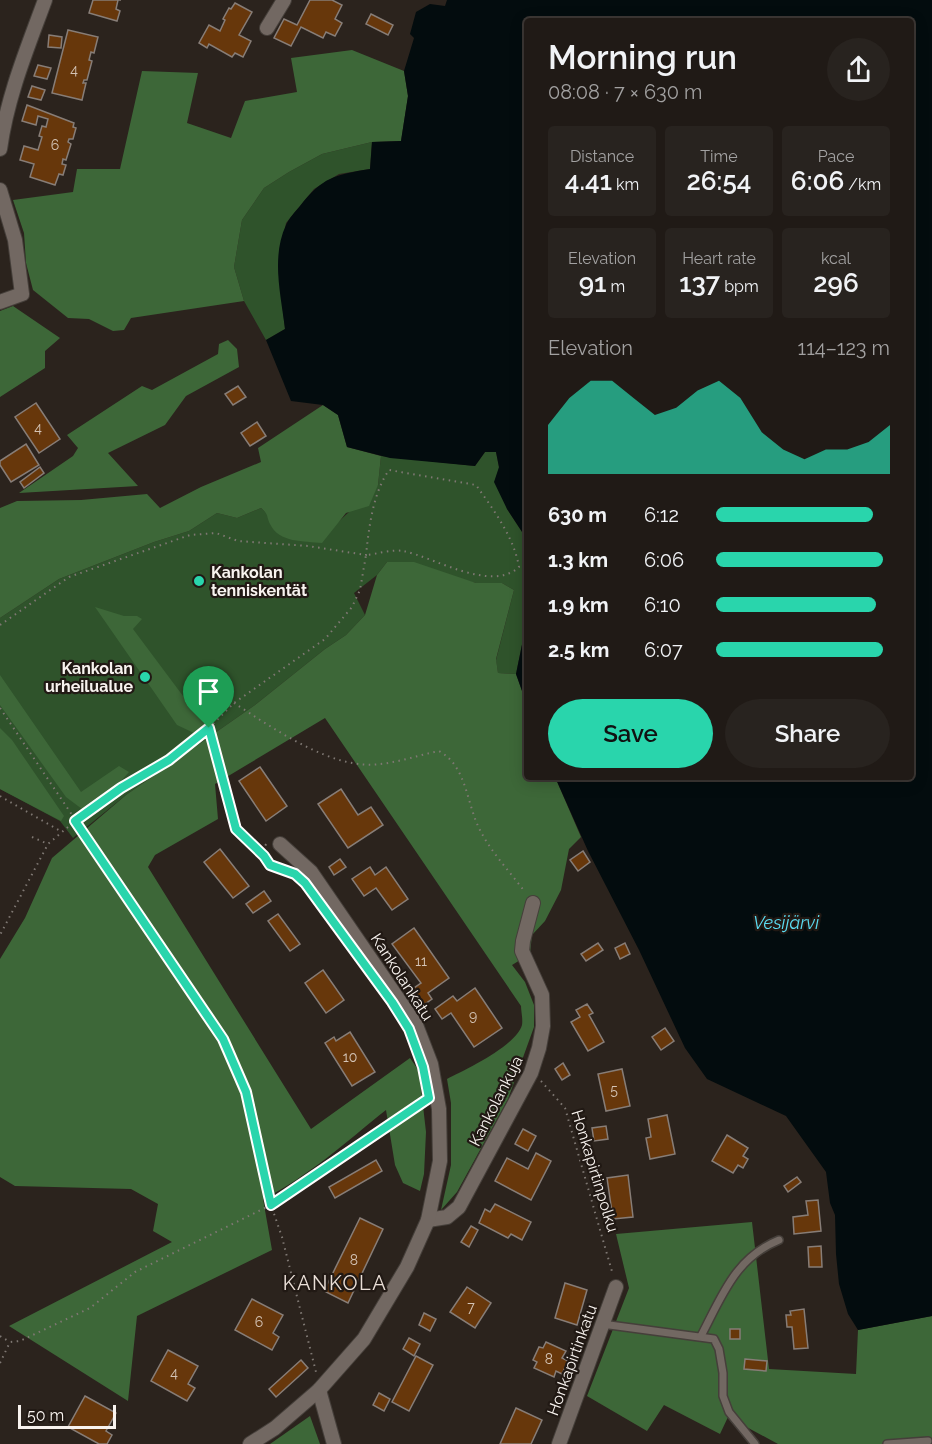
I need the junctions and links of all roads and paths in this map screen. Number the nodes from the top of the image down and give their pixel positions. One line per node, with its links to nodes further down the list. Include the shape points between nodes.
1 (45, 0): 4 (street, via 23,57 4,120)
2 (284, 0): 3 (street)
3 (267, 28)
4 (0, 149)
5 (0, 190): 6 (street, via 15,240 22,294)
6 (0, 302)
7 (366, 555): 7 (path, via 402,551 453,569 492,577 513,573 519,567 497,515 476,485 389,470 373,511); 8 (path, via 238,541 216,533 190,535 69,578); 9 (path, via 360,590 352,607 325,639)
8 (0, 625)
9 (234, 703): 11 (path); 20 (path, via 280,732 347,763 379,765 439,751 448,756 458,771 482,834)
10 (0, 708): 13 (path)
11 (209, 728): 13 (path, via 169,760); 18 (path, via 236,829)
12 (0, 796): 14 (path)
13 (75, 821): 14 (path); 24 (path, via 223,1039 246,1092)
14 (62, 832): 17 (path)
15 (33, 837): 17 (path)
16 (276, 840): 18 (path, via 265,845); 23 (street, Kankolankatu, via 310,872 416,1025 432,1064)
17 (48, 844): 21 (path)
18 (264, 856): 19 (path, via 270,865)
19 (295, 874)
20 (533, 903): 22 (street, Kankolankuja, via 522,951 542,995 543,1026)
21 (0, 935)
22 (531, 1074): 25 (street, Kankolankuja, via 459,1207 447,1217); 27 (path, Honkapirtinpolku, via 565,1108)
23 (436, 1093): 24 (path); 25 (street, Kankolankatu, via 440,1161)
24 (271, 1205): 31 (path, via 135,1272 90,1308); 33 (path)
25 (428, 1221): 33 (street, Kankolankatu, via 407,1267 364,1339)
26 (780, 1240): 30 (lane, via 745,1260)
27 (616, 1287): 28 (street, Honkapirtinkatu)
28 (602, 1324): 30 (lane); 37 (street, Honkapirtinkatu)
29 (0, 1336): 31 (path)
30 (701, 1336): 38 (lane, via 714,1339 720,1349 723,1396 729,1412)
31 (10, 1342): 32 (path)
32 (0, 1363)
33 (319, 1390): 35 (street, Kankolankatu); 36 (street)
34 (928, 1441): 39 (lane)
35 (250, 1444)
36 (334, 1444)
37 (559, 1444)
38 (755, 1444)
39 (887, 1444)

